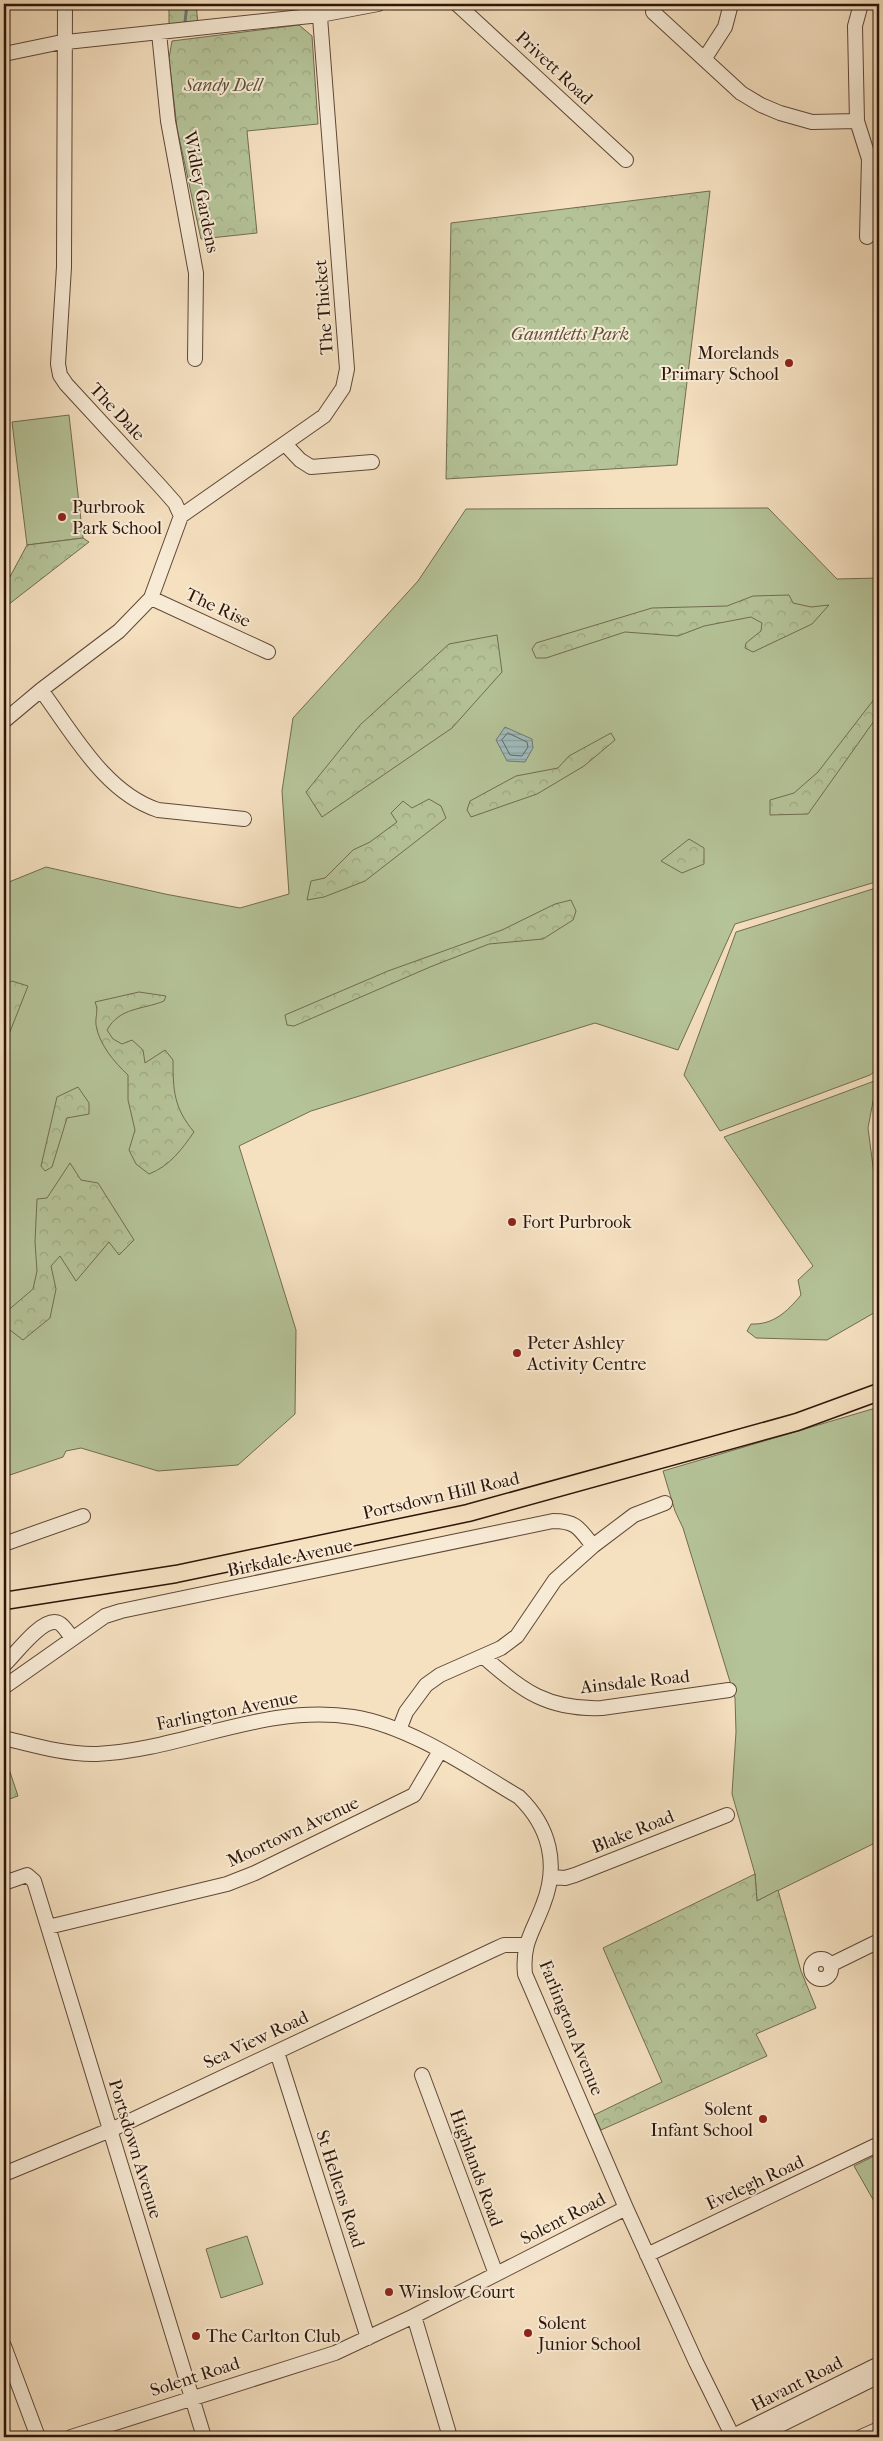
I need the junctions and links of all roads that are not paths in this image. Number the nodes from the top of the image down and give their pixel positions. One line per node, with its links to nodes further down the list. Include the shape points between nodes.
1 (65, 4): 9 (street, The Dale)
2 (378, 4): 6 (street)
3 (457, 4): 13 (street, Privett Road)
4 (731, 4): 11 (street, via 725,27)
5 (861, 4): 12 (street, via 855,26)
6 (319, 10): 8 (street); 16 (street, The Thicket, via 347,369 343,388 324,416)
7 (653, 12): 11 (street)
8 (159, 33): 9 (street); 15 (street, Widley Gardens, via 168,121 196,273)
9 (65, 42): 10 (street); 18 (street, The Dale, via 60,375 175,503)
10 (4, 54)
11 (705, 58): 12 (street, via 741,92 780,113 812,122)
12 (857, 122): 14 (street, via 869,159)
13 (626, 160)
14 (867, 237)
15 (195, 359)
16 (285, 444): 17 (street, via 311,467); 18 (street, The Thicket)
17 (372, 462)
18 (181, 516): 19 (street)
19 (151, 598): 20 (street, The Rise); 21 (street, via 119,632)
20 (268, 652)
21 (41, 690): 22 (street); 23 (street, via 106,777 128,796 158,810)
22 (4, 721)
23 (244, 819)
24 (879, 1392): 29 (main road, Portsdown Hill Road, via 788,1424 468,1513 176,1574)
25 (665, 1503): 28 (street, via 634,1515)
26 (83, 1516): 27 (street)
27 (4, 1544)
28 (593, 1546): 30 (street, Birkdale Avenue, via 578,1526 568,1521 552,1521 121,1611 105,1616); 31 (street, via 555,1580 517,1636)
29 (4, 1601)
30 (72, 1638): 32 (street, via 61,1624 50,1623 37,1631); 33 (street, Birkdale Avenue)
31 (484, 1657): 34 (street, Ainsdale Road, via 533,1695 559,1706 581,1709); 35 (street, via 440,1675 426,1685 406,1712)
32 (4, 1665)
33 (4, 1686)
34 (720, 1687)
35 (399, 1730): 36 (street, Farlington Avenue, via 354,1717 313,1714 273,1718 132,1750 94,1754 44,1748); 37 (street, Farlington Avenue)
36 (4, 1738)
37 (440, 1751): 39 (street, Farlington Avenue, via 529,1806 545,1830); 41 (street, Moortown Avenue, via 414,1795 255,1873 218,1886)
38 (727, 1815): 39 (street, Blake Road, via 575,1876)
39 (552, 1876): 43 (street, Farlington Avenue, via 543,1907)
40 (4, 1883): 41 (street, Portsdown Avenue, via 27,1875 34,1882)
41 (48, 1927): 47 (street, Portsdown Avenue)
42 (879, 1941): 44 (street)
43 (525, 1945): 45 (street, Sea View Road, via 495,1949); 50 (street, Farlington Avenue, via 525,1974)
44 (830, 1965)
45 (276, 2052): 47 (street, Sea View Road); 54 (street, St Hellens Road)
46 (422, 2074): 52 (street, Highlands Road)
47 (109, 2131): 49 (street, Sea View Road); 58 (street, Portsdown Avenue)
48 (879, 2144): 51 (street, Evelegh Road)
49 (4, 2174)
50 (626, 2208): 51 (street, Farlington Avenue); 52 (street, Solent Road)
51 (647, 2254): 64 (street, Farlington Avenue)
52 (496, 2274): 53 (street, Solent Road)
53 (414, 2316): 54 (street, Solent Road); 63 (street)
54 (368, 2338): 58 (street, Solent Road, via 335,2353)
55 (4, 2346): 60 (street)
56 (879, 2364): 64 (street, Havant Road)
57 (879, 2376): 65 (street, Havant Road)
58 (192, 2397): 61 (street, Solent Road); 62 (street, Portsdown Avenue)
59 (879, 2429): 66 (street)
60 (38, 2437)
61 (71, 2437)
62 (204, 2437)
63 (450, 2437)
64 (732, 2437)
65 (756, 2437)
66 (861, 2437)

